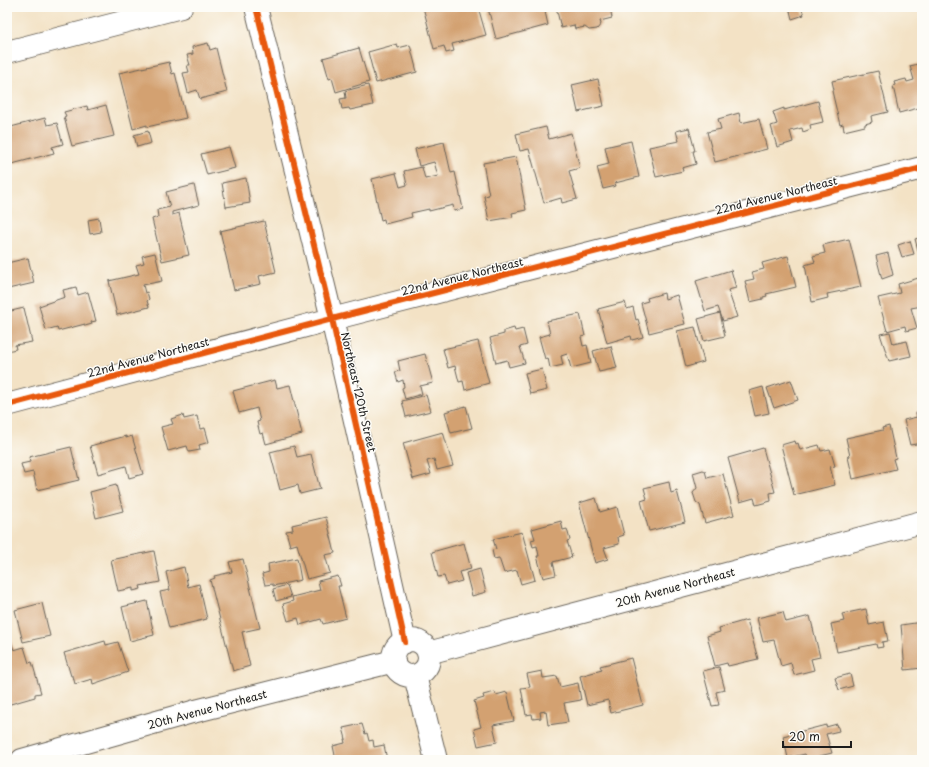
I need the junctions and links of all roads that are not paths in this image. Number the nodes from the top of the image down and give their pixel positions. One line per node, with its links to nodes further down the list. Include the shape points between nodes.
1 (181, 7): 3 (street)
2 (256, 7): 5 (street, Northeast 120th Street)
3 (7, 52)
4 (922, 168): 5 (street, 22nd Avenue Northeast)
5 (332, 319): 6 (street, 22nd Avenue Northeast); 8 (street, Northeast 120th Street)
6 (7, 404)
7 (922, 522): 9 (street, 20th Avenue Northeast)
8 (405, 642): 9 (street, via 416,641 422,644); 10 (street, via 396,649)
9 (428, 653): 11 (street, via 428,665)
10 (394, 661): 11 (street, via 399,671); 12 (street, 20th Avenue Northeast, via 192,712)
11 (415, 676): 13 (street)
12 (22, 760)
13 (436, 760)

